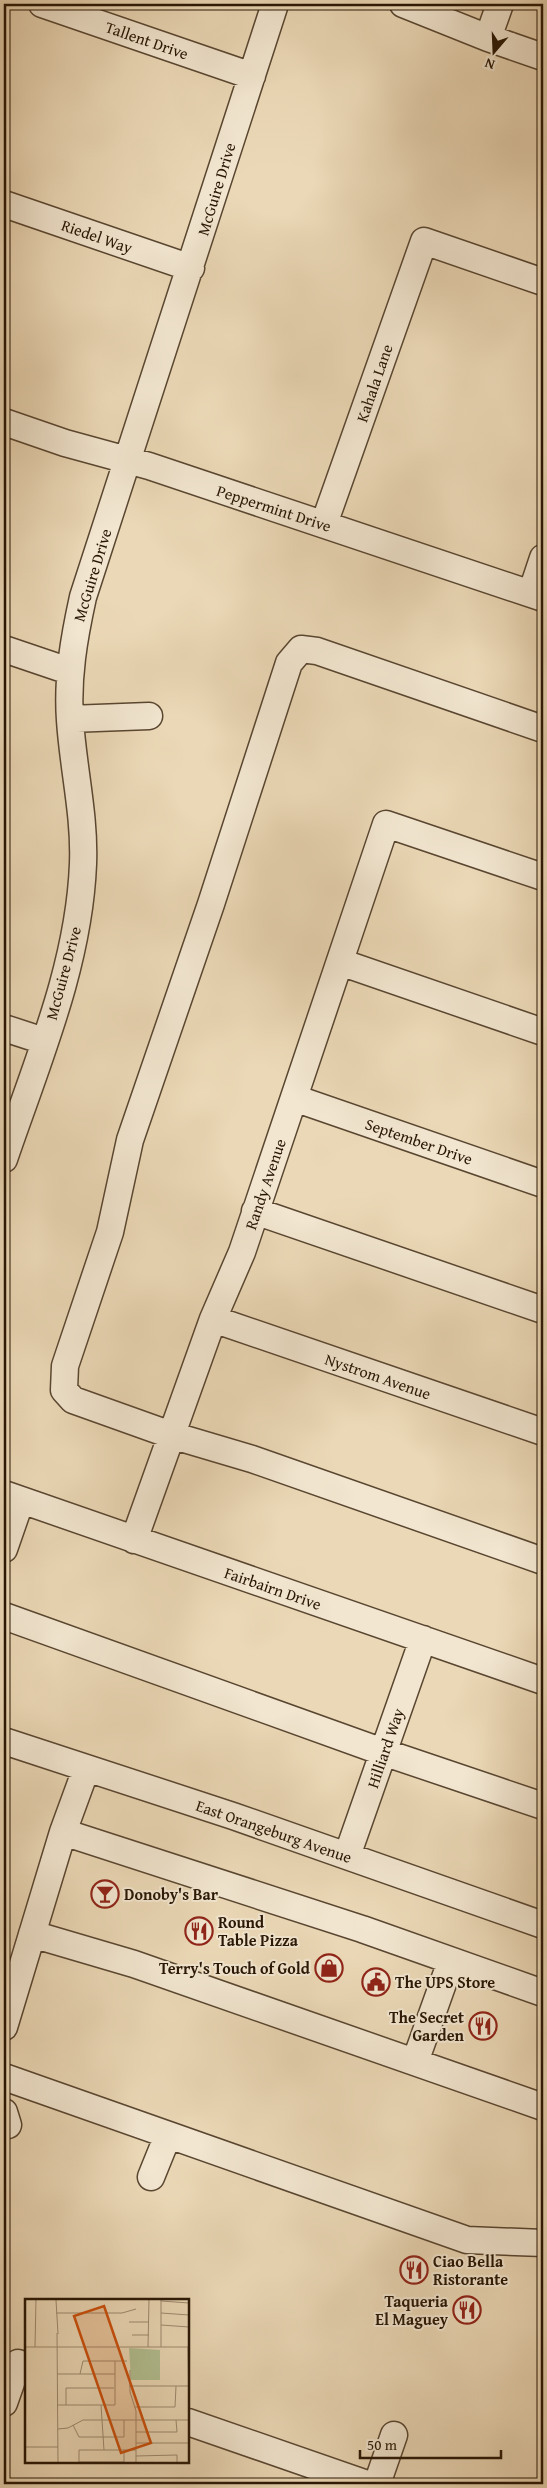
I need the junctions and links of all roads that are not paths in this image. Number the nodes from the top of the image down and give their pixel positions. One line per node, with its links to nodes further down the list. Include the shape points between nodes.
1 (42, 4): 7 (street, Tallent Drive)
2 (275, 4): 7 (street, McGuire Drive)
3 (403, 4): 5 (street)
4 (500, 4): 5 (street)
5 (488, 38): 6 (street)
6 (543, 57)
7 (252, 76): 9 (street, McGuire Drive)
8 (4, 204): 9 (street, Riedel Way)
9 (191, 268): 12 (street, McGuire Drive)
10 (543, 282): 13 (street, Kahala Lane, via 424,241)
11 (4, 422): 12 (street, Peppermint Drive)
12 (128, 461): 13 (street, Peppermint Drive); 17 (street, McGuire Drive, via 83,596)
13 (324, 524): 15 (street, Peppermint Drive)
14 (543, 558): 15 (street)
15 (537, 596)
16 (4, 649): 17 (street)
17 (69, 671): 19 (street, McGuire Drive)
18 (149, 716): 19 (street)
19 (70, 719): 25 (street, McGuire Drive, via 83,829 80,903 66,976)
20 (543, 729): 33 (street, via 318,651 301,649 289,663 130,1140 110,1232 65,1366 64,1390 73,1400)
21 (543, 877): 22 (street, Randy Avenue, via 386,824)
22 (340, 962): 24 (street); 26 (street, Randy Avenue)
23 (4, 1028): 25 (street)
24 (543, 1032)
25 (44, 1041): 27 (street, McGuire Drive)
26 (294, 1098): 28 (street, September Drive); 29 (street, Randy Avenue)
27 (4, 1159)
28 (543, 1184)
29 (256, 1211): 30 (street); 31 (street, Randy Avenue)
30 (543, 1310)
31 (213, 1319): 32 (street, Nystrom Avenue); 33 (street, Randy Avenue)
32 (543, 1432)
33 (171, 1434): 35 (street, Randy Avenue); 37 (street, via 252,1459)
34 (12, 1497): 35 (street, Fairbairn Drive); 36 (street)
35 (134, 1540): 39 (street, Fairbairn Drive)
36 (4, 1549)
37 (543, 1561)
38 (4, 1616): 42 (street)
39 (423, 1639): 40 (street, Fairbairn Drive); 42 (street, Hilliard Way)
40 (543, 1681)
41 (4, 1741): 43 (street, East Orangeburg Avenue)
42 (383, 1752): 44 (street); 46 (street, Hilliard Way)
43 (86, 1769): 45 (street); 46 (street, East Orangeburg Avenue)
44 (543, 1806)
45 (63, 1832): 48 (street); 49 (street)
46 (347, 1856): 47 (street, East Orangeburg Avenue)
47 (543, 1925)
48 (32, 1934): 51 (street); 52 (street, via 134,1964)
49 (451, 1961): 50 (street); 52 (street)
50 (543, 1993)
51 (4, 2027)
52 (415, 2062): 54 (street)
53 (4, 2077): 55 (street)
54 (543, 2107)
55 (168, 2135): 56 (street); 57 (street, via 467,2240)
56 (152, 2177)
57 (542, 2236)
58 (16, 2362): 59 (street)
59 (4, 2403)
60 (189, 2422): 62 (street)
61 (394, 2435): 64 (street)
62 (328, 2478): 63 (street)
63 (367, 2484)
64 (377, 2484)

